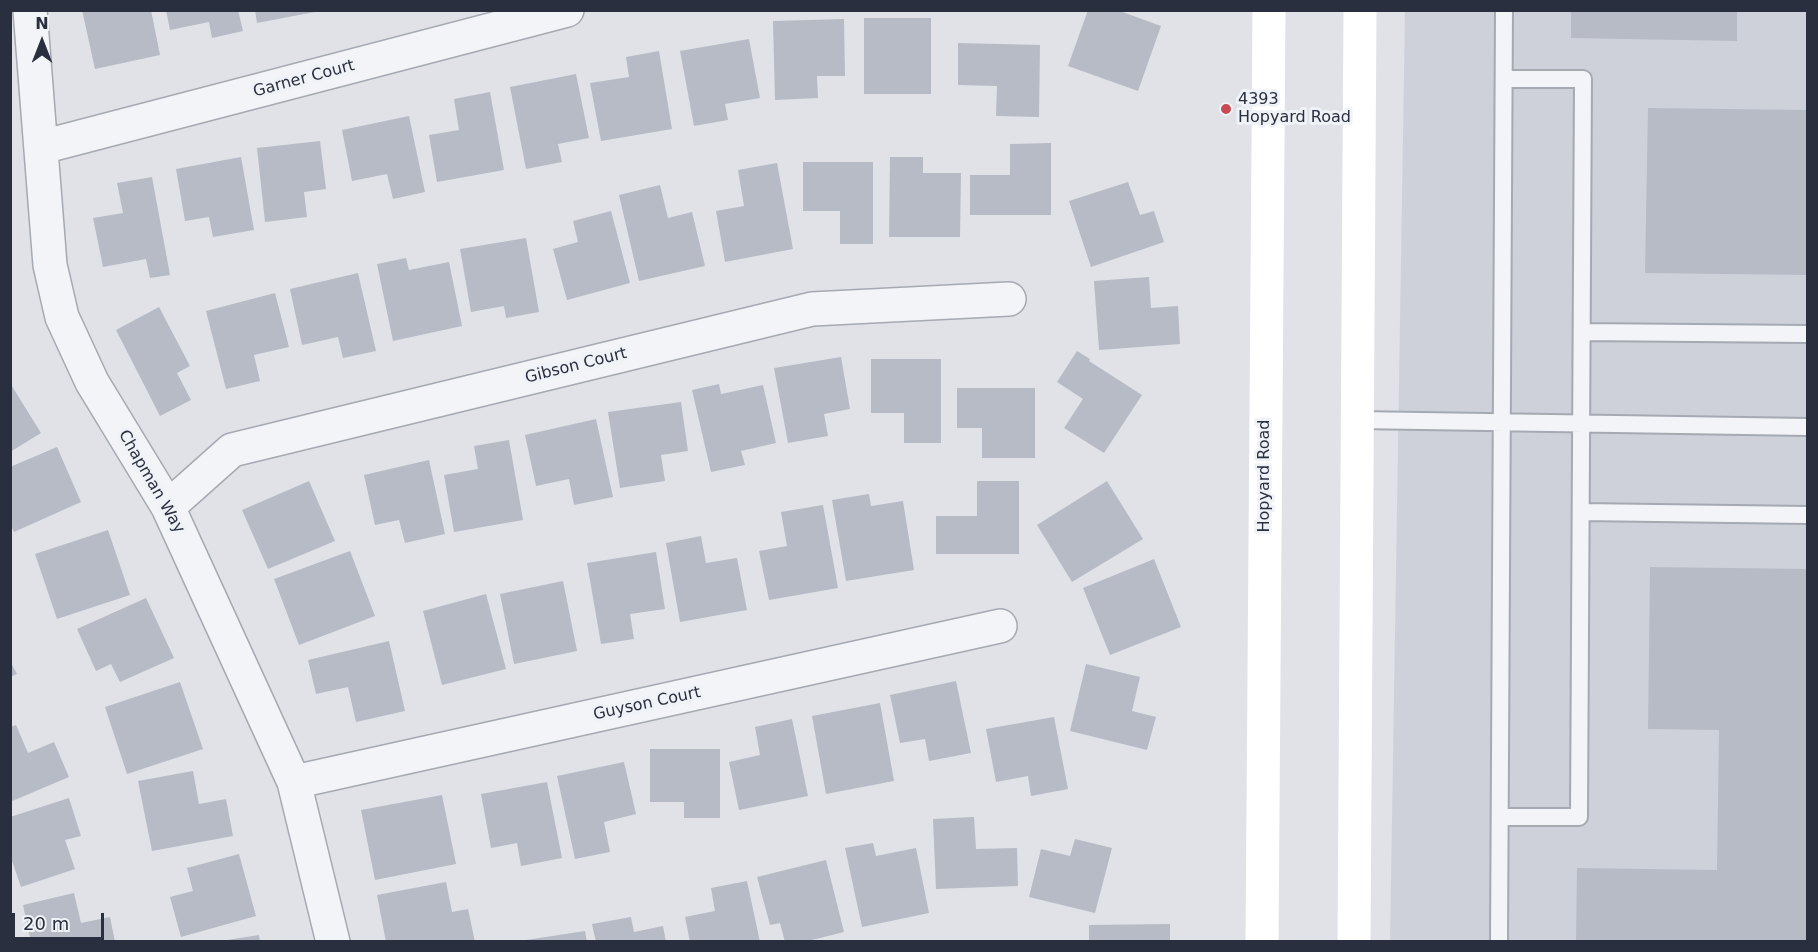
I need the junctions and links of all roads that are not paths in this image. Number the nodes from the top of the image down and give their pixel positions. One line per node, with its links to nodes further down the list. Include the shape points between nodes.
1 (30, 10): 7 (street, Chapman Way)
2 (567, 10): 7 (street, Garner Court)
3 (1269, 10): 22 (main road, Hopyard Road)
4 (1360, 10): 11 (main road)
5 (1504, 10): 6 (lane)
6 (1504, 79): 9 (lane, via 1583,79); 12 (lane)
7 (42, 147): 15 (street, Chapman Way, via 50,265 62,316 92,382)
8 (1009, 299): 15 (street, Gibson Court, via 812,309 244,447 232,450)
9 (1582, 332): 10 (lane); 13 (lane)
10 (1808, 334)
11 (1357, 420): 12 (lane); 23 (main road)
12 (1502, 422): 13 (lane); 20 (lane)
13 (1581, 423): 14 (lane); 16 (lane)
14 (1808, 427)
15 (168, 507): 19 (street, Chapman Way)
16 (1581, 512): 17 (lane); 20 (lane, via 1579,817)
17 (1808, 515)
18 (1000, 626): 19 (street, Guyson Court)
19 (294, 782): 21 (street, Chapman Way)
20 (1500, 817): 24 (lane)
21 (333, 942)
22 (1262, 942)
23 (1354, 942)
24 (1499, 942)

